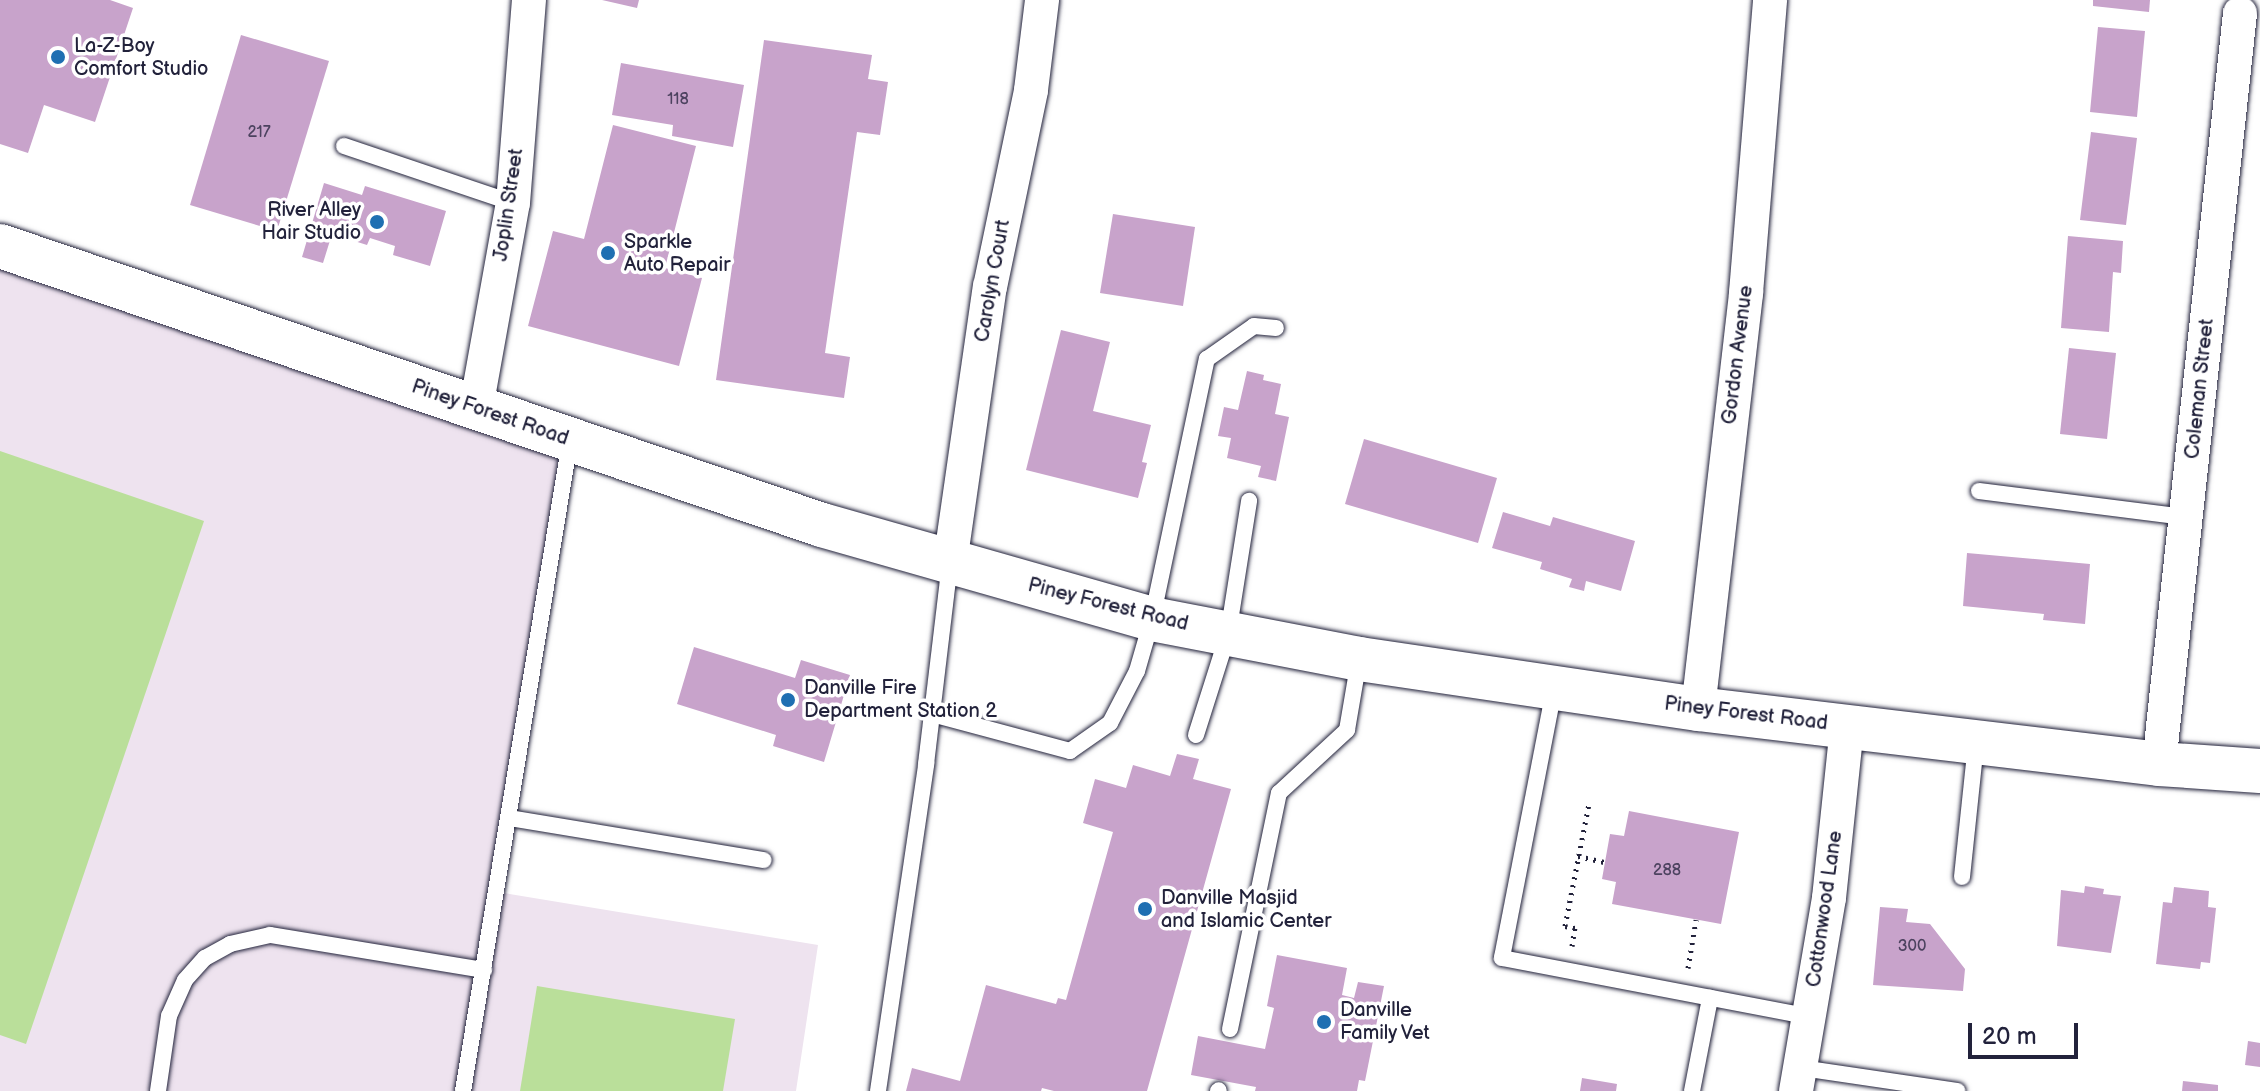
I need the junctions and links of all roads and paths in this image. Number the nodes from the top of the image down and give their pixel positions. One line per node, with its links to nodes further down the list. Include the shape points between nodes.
1 (529, 0): 6 (street, Joplin Street)
2 (1042, 0): 14 (street, Carolyn Court, via 1031,90 990,287)
3 (1770, 0): 19 (street, Gordon Avenue, via 1746,293)
4 (2240, 13): 13 (street, Coleman Street)
5 (344, 146): 6 (lane)
6 (513, 203): 9 (street, Joplin Street)
7 (0, 246): 9 (main road, Piney Forest Road)
8 (1276, 328): 15 (lane, via 1254,326 1207,359)
9 (476, 408): 10 (main road, Piney Forest Road)
10 (570, 440): 14 (main road, Piney Forest Road); 27 (lane)
11 (1979, 491): 13 (lane)
12 (1249, 501): 16 (lane)
13 (2186, 517): 24 (street, Coleman Street)
14 (950, 563): 15 (main road, Piney Forest Road); 20 (lane)
15 (1152, 619): 16 (main road, Piney Forest Road); 20 (lane, via 1137,671 1110,723 1070,751)
16 (1228, 634): 17 (main road, Piney Forest Road); 22 (lane)
17 (1359, 659): 18 (main road, Piney Forest Road); 38 (lane, via 1347,730 1279,793)
18 (1555, 688): 19 (main road, Piney Forest Road); 34 (lane, via 1502,958)
19 (1698, 709): 21 (main road, Piney Forest Road)
20 (932, 714): 42 (lane)
21 (1847, 727): 23 (main road, Piney Forest Road); 37 (street, Cottonwood Lane)
22 (1196, 735)
23 (1976, 742): 24 (main road, Piney Forest Road); 31 (lane)
24 (2159, 764): 25 (main road, Piney Forest Road)
25 (2260, 771)
26 (1589, 804): 28 (path)
27 (509, 818): 29 (lane); 33 (lane)
28 (1578, 856): 30 (path); 34 (path, via 1565,926 1575,928)
29 (764, 860)
30 (1605, 862)
31 (1962, 877)
32 (1696, 920): 35 (path)
33 (484, 970): 40 (lane, via 270,935 230,944 205,958 185,980 169,1016); 41 (lane)
34 (1568, 971): 35 (lane)
35 (1684, 992): 36 (lane)
36 (1710, 998): 37 (lane); 43 (lane)
37 (1810, 1017): 39 (street, Cottonwood Lane)
38 (1230, 1029)
39 (1799, 1080): 44 (lane)
40 (158, 1091)
41 (463, 1091)
42 (878, 1091)
43 (1692, 1091)
44 (1957, 1091)

